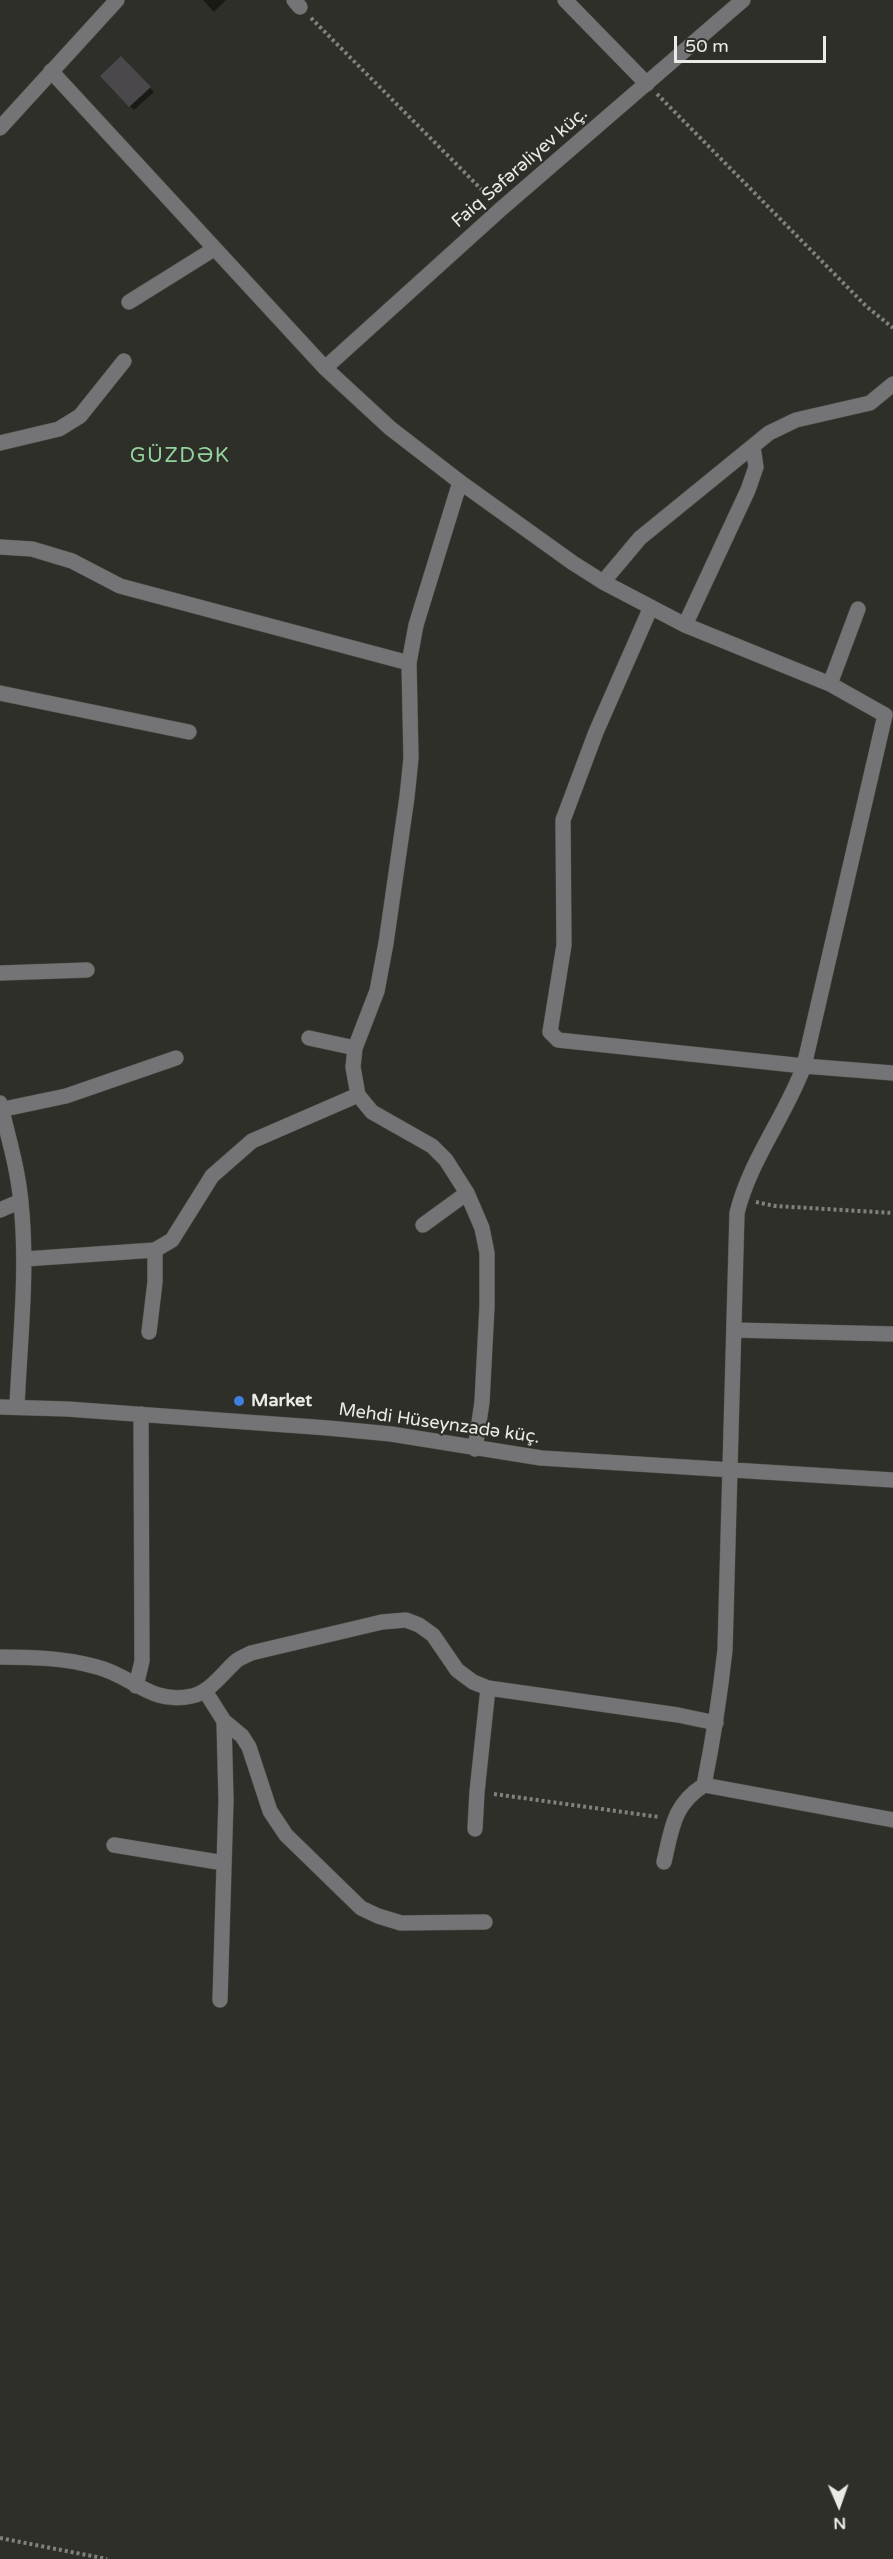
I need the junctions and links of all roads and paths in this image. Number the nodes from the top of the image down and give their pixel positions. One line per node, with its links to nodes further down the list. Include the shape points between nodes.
1 (117, 0): 5 (street)
2 (565, 0): 6 (street)
3 (743, 0): 6 (street, Faiq Səfərəliyev küç.)
4 (297, 4): 8 (path)
5 (51, 71): 7 (street); 9 (street)
6 (647, 84): 8 (street, Faiq Səfərəliyev küç.); 11 (path, via 866,306)
7 (0, 128)
8 (501, 209): 13 (street, Faiq Səfərəliyev küç.)
9 (214, 249): 10 (street); 13 (street)
10 (129, 302)
11 (893, 328)
12 (124, 361): 15 (street, via 80,416 59,429)
13 (325, 368): 17 (street, via 383,423)
14 (893, 384): 16 (street, via 870,403 796,420 769,433)
15 (0, 443)
16 (753, 447): 19 (street, via 640,538); 22 (street, via 756,467 748,490)
17 (460, 482): 19 (street); 23 (street, via 416,625)
18 (0, 548): 23 (street, via 32,549 72,561 120,586)
19 (603, 582): 20 (street)
20 (651, 607): 22 (street); 33 (street, via 596,732 564,820 564,945 550,1032 558,1040)
21 (858, 609): 24 (street)
22 (685, 625): 24 (street)
23 (409, 663): 31 (street, via 411,758 405,808 377,991)
24 (830, 684): 26 (street)
25 (0, 693): 27 (street)
26 (889, 718): 33 (street)
27 (189, 732)
28 (87, 970): 29 (street)
29 (0, 973)
30 (309, 1038): 31 (street)
31 (356, 1048): 35 (street, via 353,1067)
32 (176, 1058): 36 (street, via 66,1096)
33 (804, 1066): 34 (street); 38 (street)
34 (893, 1073)
35 (358, 1095): 37 (street, via 372,1112 432,1146); 43 (street, via 252,1141 212,1176 172,1240)
36 (1, 1108): 39 (street)
37 (467, 1193): 42 (street); 51 (street, via 482,1228 486,1253 482,1402)
38 (741, 1198): 41 (path, via 776,1206); 45 (street, via 735,1233)
39 (21, 1201): 40 (street); 44 (street)
40 (0, 1210)
41 (893, 1213)
42 (423, 1225)
43 (154, 1250): 44 (street); 46 (street)
44 (25, 1259): 48 (street)
45 (734, 1330): 47 (street); 52 (street)
46 (149, 1332)
47 (893, 1334)
48 (17, 1406): 49 (street, Mehdi Hüseynzadə küç.); 50 (street, Mehdi Hüseynzadə küç.)
49 (0, 1407)
50 (141, 1414): 51 (street, Mehdi Hüseynzadə küç., via 391,1434); 55 (street, via 142,1661)
51 (475, 1449): 52 (street, Mehdi Hüseynzadə küç., via 541,1458)
52 (729, 1469): 53 (street, Mehdi Hüseynzadə küç.); 59 (street, via 725,1650)
53 (893, 1480)
54 (0, 1657): 55 (street, via 55,1658 116,1673)
55 (136, 1686): 57 (street, via 153,1695 172,1698)
56 (488, 1688): 57 (street, via 457,1670 433,1635 406,1620 382,1622 251,1653 236,1661); 59 (street, via 678,1714); 61 (street)
57 (205, 1691): 58 (street)
58 (224, 1721): 67 (street); 68 (street, via 249,1747 270,1811 286,1835 361,1908 401,1923)
59 (716, 1723): 60 (street)
60 (704, 1785): 62 (street, via 689,1794); 63 (street)
61 (477, 1792): 62 (path); 64 (street)
62 (675, 1820): 66 (street)
63 (893, 1820)
64 (475, 1829)
65 (114, 1845): 67 (street)
66 (664, 1862)
67 (224, 1863): 69 (street)
68 (485, 1922)
69 (220, 2000)
70 (0, 2538): 71 (path)
71 (107, 2559)

